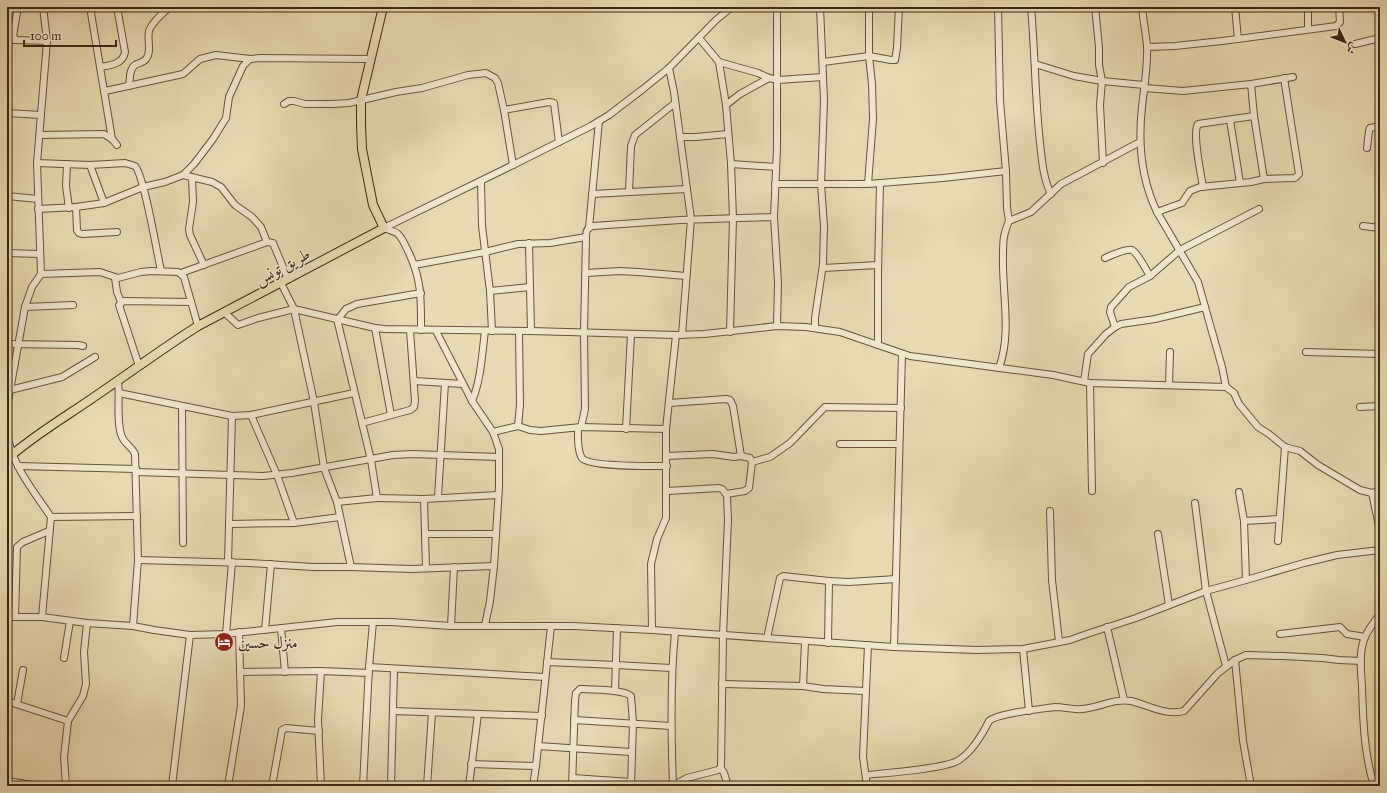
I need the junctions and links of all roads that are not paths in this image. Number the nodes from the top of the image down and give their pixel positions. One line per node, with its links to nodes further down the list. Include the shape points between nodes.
1 (18, 7): 26 (street, via 13,36)
2 (43, 7): 27 (street)
3 (90, 7): 36 (street)
4 (117, 7): 36 (street, via 124,58 121,62)
5 (170, 7): 45 (street, via 150,30 148,54 146,59 131,69)
6 (383, 7): 32 (main road)
7 (720, 7): 20 (street)
8 (732, 7): 20 (street)
9 (777, 7): 42 (street)
10 (820, 7): 34 (street)
11 (869, 7): 30 (street)
12 (899, 7): 30 (street, via 896,59)
13 (998, 7): 74 (street, via 1000,101)
14 (1031, 7): 35 (street)
15 (1095, 7): 43 (street)
16 (1142, 7): 29 (street)
17 (1235, 7): 24 (street)
18 (1308, 7): 21 (street)
19 (1341, 7): 21 (street, via 1340,22 1336,26)
20 (722, 15): 22 (street)
21 (1308, 29): 24 (street)
22 (699, 38): 33 (street); 37 (street)
23 (1380, 38): 28 (street)
24 (1238, 39): 29 (street)
25 (7, 40): 26 (street)
26 (16, 40): 27 (street)
27 (47, 41): 54 (street)
28 (1355, 44)
29 (1147, 47): 46 (street)
30 (869, 56): 34 (street); 83 (street, via 873,119)
31 (250, 59): 32 (street); 45 (street, via 216,55 200,59 183,74); 75 (street, via 243,66 229,97 226,118 194,164)
32 (371, 59): 48 (main road)
33 (719, 62): 40 (street); 51 (street)
34 (823, 62): 38 (street)
35 (1035, 64): 43 (street, via 1074,76); 89 (street, via 1039,136 1047,185)
36 (100, 67): 47 (street)
37 (669, 68): 49 (street); 57 (street)
38 (823, 77): 42 (street); 82 (street)
39 (1293, 77): 41 (street)
40 (770, 78): 42 (street); 51 (street, via 740,94)
41 (1284, 78): 44 (street); 77 (street, via 1299,174 1295,178)
42 (778, 80): 73 (street)
43 (1102, 81): 46 (street); 68 (street, via 1100,104)
44 (1250, 84): 46 (street, via 1183,91); 55 (street)
45 (129, 86): 47 (street)
46 (1145, 86): 64 (street)
47 (105, 91): 62 (street)
48 (362, 100): 50 (street, via 333,104 289,101); 52 (street, via 486,73 498,83); 102 (main road, via 362,149 373,205)
49 (676, 103): 61 (street); 87 (street, via 634,137 631,146)
50 (284, 104)
51 (726, 105): 59 (street)
52 (504, 110): 63 (street, via 552,102 556,106); 72 (street)
53 (7, 113): 54 (street)
54 (42, 115): 60 (street)
55 (1254, 116): 56 (street); 77 (street)
56 (1230, 120): 80 (street); 85 (street, via 1200,123 1196,126)
57 (599, 121): 63 (street); 88 (street)
58 (1380, 126): 66 (street, via 1368,131)
59 (728, 134): 61 (street); 70 (street)
60 (40, 135): 62 (street, via 104,134); 67 (street)
61 (680, 137): 86 (street)
62 (112, 139): 65 (street)
63 (559, 142): 72 (street)
64 (1140, 142): 68 (street); 96 (street, via 1142,164)
65 (117, 145)
66 (1367, 148)
67 (37, 163): 69 (street); 91 (street)
68 (1103, 163): 89 (street, via 1061,184)
69 (67, 164): 71 (street); 93 (street, via 66,186)
70 (731, 164): 73 (street); 98 (street)
71 (90, 165): 84 (street, via 125,163 135,166 140,172); 92 (street)
72 (513, 165): 78 (street)
73 (776, 168): 81 (street)
74 (1006, 171): 79 (street); 100 (street)
75 (182, 175): 76 (street); 84 (street)
76 (192, 178): 107 (street, via 212,182 221,187 235,204 261,227); 114 (street, via 193,202 189,229)
77 (1264, 179): 80 (street)
78 (481, 181): 102 (street); 110 (street, via 482,226)
79 (880, 183): 83 (street); 116 (street)
80 (1240, 183): 85 (street)
81 (775, 184): 82 (street); 97 (street)
82 (821, 184): 83 (street); 117 (street)
83 (868, 184)
84 (143, 187): 92 (street); 118 (street)
85 (1203, 187): 96 (street, via 1190,191 1182,203)
86 (687, 189): 87 (street); 99 (street)
87 (629, 192): 88 (street)
88 (592, 194): 103 (street)
89 (1051, 194): 100 (street, via 1031,212)
90 (7, 196): 91 (street)
91 (38, 199): 94 (street)
92 (104, 203): 93 (street)
93 (72, 208): 94 (street); 105 (street, via 79,233)
94 (38, 209): 112 (street)
95 (1259, 209): 109 (street)
96 (1156, 212): 109 (street)
97 (774, 217): 98 (street); 138 (street, via 778,282)
98 (733, 218): 99 (street); 150 (street)
99 (691, 219): 103 (street); 122 (street)
100 (1009, 221): 163 (street, via 1003,235 1005,344)
101 (1363, 226): 104 (street)
102 (384, 228): 115 (street, via 398,233); 125 (main road, طريق تونس)
103 (589, 228): 106 (street)
104 (1380, 228)
105 (117, 232)
106 (586, 237): 108 (street, via 550,243); 120 (street)
107 (267, 242): 114 (street); 125 (street, via 273,243)
108 (529, 243): 110 (street); 126 (street)
109 (1180, 250): 123 (street); 133 (street, via 1198,282)
110 (486, 252): 115 (street); 127 (street)
111 (7, 253): 112 (street)
112 (39, 254): 121 (street)
113 (1104, 258): 123 (street, via 1132,250)
114 (204, 265): 119 (street)
115 (414, 265): 128 (street)
116 (878, 265): 117 (street); 155 (street)
117 (823, 268): 141 (street)
118 (161, 271): 119 (street); 124 (street, via 141,272)
119 (181, 273): 130 (street)
120 (586, 273): 122 (street, via 638,272); 149 (street)
121 (41, 274): 124 (street, via 105,272); 132 (street, via 32,287)
122 (686, 276): 152 (street)
123 (1150, 276): 139 (street, via 1129,287 1111,307)
124 (115, 278): 129 (street)
125 (285, 281): 134 (street); 135 (main road, طريق تونس)
126 (530, 287): 127 (street); 148 (street)
127 (490, 291): 146 (street)
128 (421, 293): 136 (street, via 356,304); 143 (street)
129 (121, 302): 130 (street); 162 (street, via 119,305)
130 (191, 302): 137 (street)
131 (73, 305): 132 (street)
132 (25, 307): 154 (street)
133 (1205, 307): 139 (street); 171 (street)
134 (294, 309): 135 (street, via 238,325); 136 (street); 175 (street)
135 (224, 312): 137 (main road, طريق تونس)
136 (338, 319): 140 (street); 174 (street)
137 (198, 326): 162 (main road, طريق تونس)
138 (777, 326): 141 (street); 150 (street)
139 (1115, 327): 167 (street, via 1088,354)
140 (375, 328): 142 (street); 184 (street)
141 (815, 328): 155 (street, via 840,332)
142 (410, 330): 143 (street); 166 (street)
143 (421, 330): 144 (street)
144 (436, 331): 145 (street); 169 (street)
145 (485, 331): 146 (street); 176 (street, via 479,379)
146 (492, 331): 147 (street)
147 (519, 331): 148 (street); 187 (street)
148 (531, 331): 149 (street)
149 (584, 332): 151 (street); 188 (street, via 585,409)
150 (730, 332): 152 (street)
151 (631, 334): 152 (street); 189 (street)
152 (679, 335): 177 (street)
153 (7, 344): 154 (street)
154 (19, 344): 156 (street); 164 (street)
155 (878, 345): 159 (street)
156 (83, 346)
157 (1170, 352): 170 (street)
158 (1306, 352): 160 (street)
159 (902, 354): 163 (street); 182 (street)
160 (1380, 354)
161 (95, 357): 172 (street, via 62,377)
162 (139, 366): 165 (main road, طريق تونس)
163 (999, 368): 167 (street)
164 (9, 376): 172 (street)
165 (118, 381): 173 (street); 197 (main road, طريق تونس)
166 (414, 381): 168 (street); 184 (street, via 414,407)
167 (1087, 382): 170 (street); 211 (street)
168 (444, 383): 169 (street); 196 (street)
169 (463, 384): 176 (street)
170 (1169, 385): 171 (street)
171 (1226, 387): 195 (street, via 1234,393 1239,404 1258,426)
172 (10, 390): 180 (street)
173 (119, 393): 178 (street); 206 (street, via 122,436 134,450)
174 (354, 393): 175 (street); 186 (street)
175 (314, 402): 183 (street); 205 (street)
176 (472, 402): 191 (street)
177 (669, 403): 190 (street); 199 (street, via 730,400)
178 (182, 406): 185 (street); 207 (street)
179 (1380, 406): 181 (street)
180 (7, 407)
181 (1360, 407)
182 (900, 408): 194 (street); 202 (street, via 825,407 790,442 770,457)
183 (251, 415): 185 (street); 209 (street)
184 (391, 415): 186 (street)
185 (232, 416): 208 (street)
186 (362, 423): 201 (street)
187 (518, 426): 188 (street, via 541,431); 191 (street)
188 (579, 428): 189 (street); 204 (street, via 580,452 585,461 598,464)
189 (626, 429): 190 (street)
190 (666, 429): 198 (street)
191 (493, 432): 200 (street)
192 (7, 433): 197 (street)
193 (840, 444): 194 (street)
194 (899, 444): 245 (street)
195 (1285, 447): 214 (street, via 1300,451 1360,490); 226 (street)
196 (441, 455): 200 (street); 201 (street, via 393,455); 217 (street)
197 (10, 456): 203 (street)
198 (666, 456): 199 (street); 204 (street)
199 (741, 456): 202 (street, via 749,458)
200 (499, 457): 216 (street)
201 (370, 460): 205 (street); 218 (street)
202 (752, 462): 215 (street, via 749,488)
203 (18, 466): 206 (street); 224 (street)
204 (667, 466): 210 (street)
205 (324, 468): 209 (street); 220 (street)
206 (136, 471): 207 (street); 223 (street)
207 (182, 473): 208 (street); 236 (street)
208 (230, 475): 209 (street); 229 (street)
209 (276, 475): 228 (street)
210 (667, 491): 215 (street, via 719,488); 265 (street, via 666,518 651,564)
211 (1092, 491)
212 (1239, 492): 227 (street)
213 (1380, 492): 214 (street)
214 (1372, 493): 231 (street)
215 (726, 494): 271 (street, via 728,520)
216 (498, 495): 217 (street); 233 (street)
217 (438, 497): 219 (street)
218 (377, 498): 219 (street); 220 (street)
219 (424, 499): 232 (street)
220 (336, 502): 225 (street)
221 (1195, 503): 248 (street)
222 (1050, 511): 274 (street, via 1052,580)
223 (137, 516): 224 (street); 238 (street)
224 (51, 517): 230 (street)
225 (340, 518): 228 (street); 242 (street)
226 (1279, 519): 227 (street); 235 (street)
227 (1244, 521): 246 (street)
228 (294, 523): 229 (street)
229 (229, 524): 239 (street)
230 (49, 531): 252 (street, via 23,542 17,548); 253 (street)
231 (1380, 531)
232 (425, 534): 233 (street); 244 (street)
233 (496, 534): 241 (street)
234 (1158, 534): 249 (street)
235 (1278, 541)
236 (183, 543)
237 (1380, 550): 246 (street, via 1337,555)
238 (138, 560): 239 (street); 258 (street)
239 (230, 562): 240 (street); 268 (street)
240 (271, 564): 242 (street); 264 (street)
241 (494, 566): 243 (street); 257 (street)
242 (351, 567): 244 (street)
243 (454, 567): 244 (street); 259 (street)
244 (426, 568)
245 (896, 580): 247 (street); 278 (street)
246 (1246, 580): 248 (street)
247 (828, 581): 273 (street, via 783,576 780,578); 276 (street)
248 (1206, 591): 249 (street); 285 (street)
249 (1169, 605): 261 (street)
250 (1380, 614): 272 (street)
251 (7, 617): 252 (street)
252 (15, 617): 253 (street)
253 (42, 617): 254 (street)
254 (70, 621): 256 (street); 280 (street)
255 (373, 622): 259 (street); 262 (street, via 337,622); 288 (street)
256 (87, 623): 258 (street); 307 (street, via 84,652 86,684 83,696)
257 (485, 625): 259 (street); 260 (street)
258 (133, 626): 270 (street)
259 (451, 626)
260 (551, 626): 263 (street); 283 (street)
261 (1107, 627): 274 (street, via 1070,640); 298 (street)
262 (281, 628): 264 (street); 292 (street)
263 (617, 628): 265 (street); 284 (street)
264 (265, 630): 266 (street)
265 (652, 630): 267 (street)
266 (239, 632): 268 (street); 291 (street)
267 (675, 632): 271 (street); 286 (street)
268 (226, 634): 270 (street)
269 (1280, 634): 272 (street, via 1340,627 1347,634)
270 (190, 635): 324 (street)
271 (723, 635): 273 (street); 294 (street)
272 (1365, 637): 282 (street)
273 (767, 638): 275 (street)
274 (1059, 641): 279 (street)
275 (805, 642): 276 (street); 295 (street)
276 (828, 643): 277 (street)
277 (868, 645): 278 (street); 297 (street)
278 (894, 647): 279 (street)
279 (1023, 649): 302 (street)
280 (64, 658)
281 (1235, 660): 282 (street, via 1252,654); 285 (street); 338 (street)
282 (1361, 660): 339 (street, via 1363,713 1369,771)
283 (547, 662): 284 (street); 293 (street)
284 (616, 664): 286 (street); 296 (street)
285 (1226, 666): 298 (street, via 1184,711 1179,713)
286 (671, 668): 309 (street)
287 (23, 670): 300 (street)
288 (369, 670): 289 (street); 290 (street); 328 (street)
289 (394, 670): 293 (street); 301 (street)
290 (321, 671): 292 (street); 310 (street)
291 (240, 672): 292 (street); 325 (street, via 241,706)
292 (285, 672)
293 (545, 677): 305 (street)
294 (722, 684): 295 (street); 316 (street)
295 (803, 686): 297 (street)
296 (615, 691): 306 (street, via 580,689 576,693); 308 (street, via 631,696)
297 (865, 691): 317 (street, via 863,757)
298 (1124, 700): 302 (street, via 1080,710 1062,707)
299 (7, 701): 300 (street)
300 (17, 704): 307 (street)
301 (393, 711): 303 (street); 329 (street)
302 (1029, 711): 317 (street, via 992,719 977,742 955,762)
303 (432, 713): 304 (street); 330 (street)
304 (478, 714): 305 (street); 314 (street)
305 (542, 716): 311 (street)
306 (574, 720): 308 (street); 312 (street)
307 (68, 721): 323 (street, via 64,758)
308 (633, 723): 309 (street); 313 (street)
309 (670, 726): 334 (street)
310 (319, 730): 326 (street, via 282,730); 327 (street)
311 (538, 746): 312 (street); 315 (street)
312 (574, 749): 313 (street); 318 (street)
313 (631, 752): 321 (street)
314 (471, 764): 315 (street); 331 (street)
315 (536, 766): 332 (street)
316 (721, 768): 319 (street); 336 (street)
317 (866, 775): 337 (street)
318 (573, 778): 321 (street); 333 (street)
319 (687, 778): 334 (street); 335 (street)
320 (7, 780): 322 (street)
321 (631, 784)
322 (40, 786)
323 (66, 786)
324 (172, 786)
325 (228, 786)
326 (272, 786)
327 (321, 786)
328 (363, 786)
329 (391, 786)
330 (427, 786)
331 (469, 786)
332 (533, 786)
333 (572, 786)
334 (673, 786)
335 (687, 786)
336 (728, 786)
337 (867, 786)
338 (1249, 786)
339 (1374, 786)

